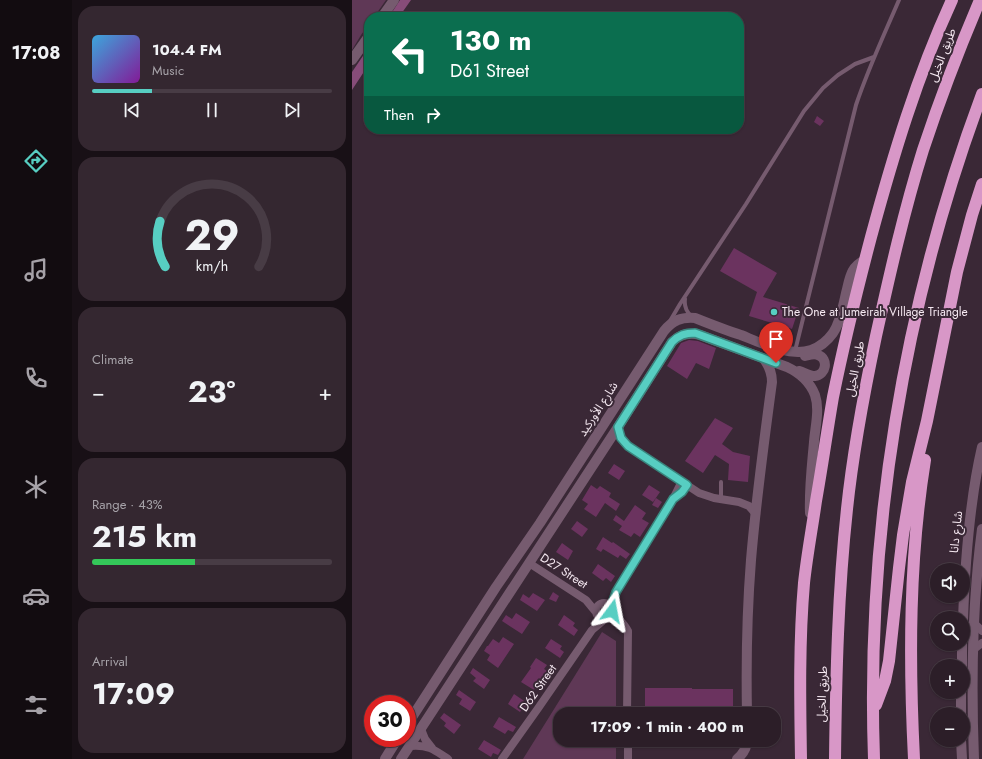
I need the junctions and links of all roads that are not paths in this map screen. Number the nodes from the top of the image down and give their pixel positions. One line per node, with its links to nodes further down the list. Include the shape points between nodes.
1 (394, 0): 5 (street)
2 (899, 0): 7 (lane)
3 (952, 0): 11 (highway, via 911,102)
4 (980, 0): 63 (highway, طريق الخيل, via 947,80 912,186 868,375 851,476 844,542 838,638)
5 (386, 12)
6 (364, 43): 8 (street)
7 (874, 57): 12 (lane, via 838,74 804,111); 16 (lane, via 856,105)
8 (352, 60)
9 (982, 94): 46 (highway, via 928,267 897,417 878,567)
10 (982, 184): 19 (highway, via 957,272)
11 (865, 260): 16 (street, شارع الأوركيد, via 851,273 841,315 833,333 812,350); 30 (highway, via 834,396)
12 (685, 297): 13 (lane, via 687,312); 14 (lane)
13 (695, 318): 14 (street, شارع الأوركيد, via 680,319); 15 (street, شارع الأوركيد)
14 (668, 327): 29 (street, شارع الأوركيد)
15 (777, 348): 16 (street, شارع الأوركيد); 18 (street, via 785,354 795,356 818,355 823,358 825,366 823,372 816,376)
16 (795, 351)
17 (764, 359): 18 (street); 20 (street, via 695,333 680,336 672,342); 25 (street, via 769,367 772,382)
18 (787, 367): 30 (street, via 806,381 813,390 816,402 810,477)
19 (927, 421): 46 (highway, via 915,468 903,535 889,660 885,681); 65 (highway, via 927,447 917,514 912,592 910,676)
20 (618, 427): 23 (street, via 621,438 628,446); 32 (street)
21 (982, 447): 24 (street, شارع دانا)
22 (721, 482): 26 (lane)
23 (685, 483): 26 (street, via 699,493); 33 (street, via 682,492 673,499)
24 (978, 487): 36 (street, شارع دانا, via 966,557)
25 (758, 493): 27 (street); 28 (street)
26 (721, 499): 27 (street)
27 (739, 502): 28 (street, via 749,506)
28 (756, 514): 44 (street, via 748,604)
29 (540, 523): 32 (street, via 539,535 529,550); 45 (street, شارع الأوركيد)
30 (812, 528): 62 (highway, via 802,611)
31 (982, 529): 39 (street)
32 (529, 563): 34 (street, D27 Street); 47 (street)
33 (616, 592): 34 (street); 35 (street)
34 (598, 608): 35 (street, via 608,604); 37 (street, via 599,618); 40 (street, D62 Street)
35 (612, 610): 37 (street, via 611,615); 38 (street)
36 (963, 611)
37 (605, 620): 38 (street); 40 (street, D62 Street)
38 (622, 623): 43 (street, via 628,633)
39 (974, 623): 41 (street); 42 (street)
40 (592, 630): 59 (street, D62 Street)
41 (982, 631)
42 (978, 646): 67 (street)
43 (627, 707)
44 (747, 707)
45 (416, 710)
46 (874, 711): 64 (highway)
47 (421, 729): 48 (street); 55 (street)
48 (416, 737)
49 (416, 745): 55 (street)
50 (392, 747): 56 (street)
51 (409, 747): 57 (street)
52 (628, 747): 60 (street)
53 (746, 747): 61 (street)
54 (961, 747): 66 (street)
55 (432, 748): 58 (street)
56 (385, 759)
57 (401, 759)
58 (448, 759)
59 (502, 759)
60 (628, 759)
61 (736, 759)
62 (801, 759)
63 (835, 759)
64 (874, 759)
65 (914, 759)
66 (962, 759)
67 (974, 759)

